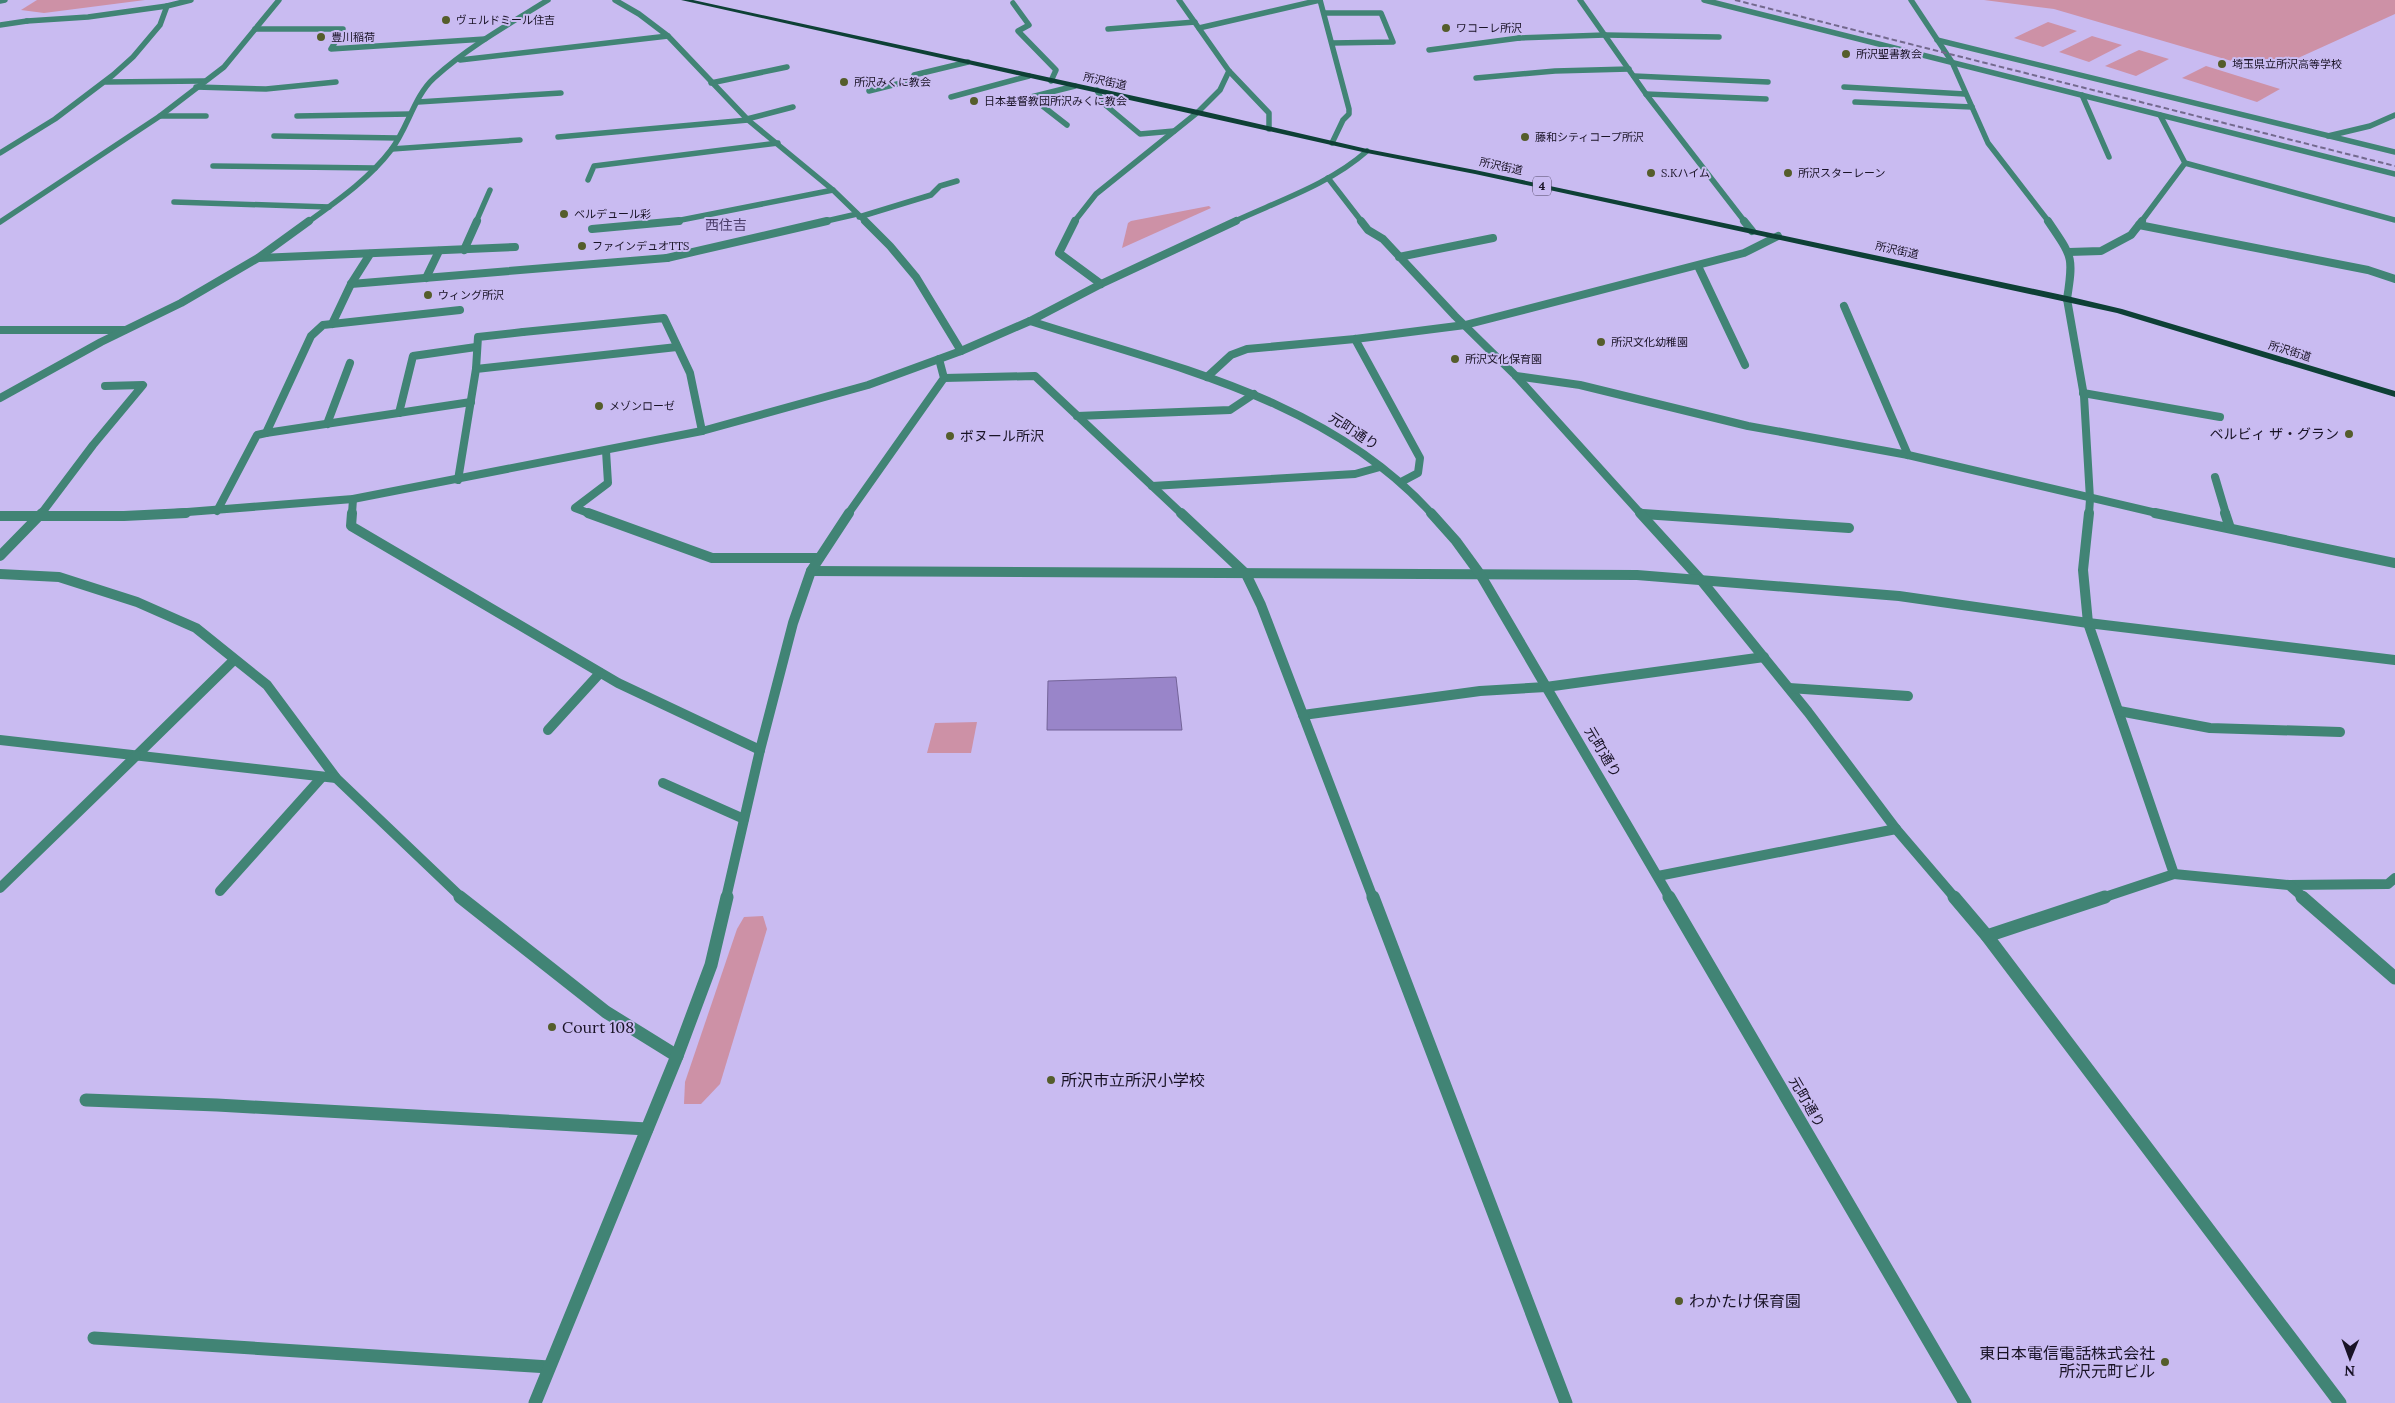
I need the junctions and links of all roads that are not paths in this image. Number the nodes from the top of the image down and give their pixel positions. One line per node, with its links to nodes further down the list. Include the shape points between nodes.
1 (5, 0): 12 (street)
2 (191, 0): 13 (street)
3 (279, 0): 21 (street)
4 (548, 0): 26 (street)
5 (615, 0): 24 (street)
6 (684, 0): 31 (main road, 所沢街道 / 4)
7 (1180, 0): 18 (street)
8 (1320, 0): 15 (street); 20 (street)
9 (1580, 0): 23 (street)
10 (1704, 0): 32 (street)
11 (1911, 0): 27 (street)
12 (0, 1)
13 (166, 3): 17 (street, via 88,17); 41 (street, via 160,25)
14 (1013, 3): 40 (street, via 1029,25 1018,31 1056,70)
15 (1324, 13): 28 (street); 28 (street, via 1381,13 1393,42)
16 (0, 19): 17 (street)
17 (27, 21): 19 (street)
18 (1195, 22): 20 (street); 22 (street)
19 (0, 25)
20 (1199, 28): 35 (street)
21 (255, 29): 26 (street, via 343,29 330,50); 39 (street, via 224,67)
22 (1108, 29)
23 (1605, 35): 25 (street); 29 (street, via 1519,38); 34 (street)
24 (668, 36): 30 (street); 44 (street)
25 (1719, 37)
26 (485, 39): 30 (street)
27 (1937, 40): 32 (street); 72 (street)
28 (1332, 44): 77 (street, via 1349,109)
29 (1429, 50)
30 (460, 60): 56 (street, via 433,79)
31 (968, 62): 36 (main road, 所沢街道 / 4); 49 (street, via 914,75 913,80)
32 (1952, 62): 52 (street); 53 (street)
33 (787, 67): 44 (street)
34 (1629, 69): 37 (street); 38 (street)
35 (1229, 71): 60 (street, via 1220,90); 69 (street, via 1269,114)
36 (1029, 76): 40 (main road, 所沢街道 / 4); 54 (street)
37 (1634, 76): 43 (street); 51 (street)
38 (1476, 78)
39 (204, 81): 41 (street); 46 (street)
40 (1050, 81): 45 (main road, 所沢街道 / 4)
41 (106, 82): 81 (street)
42 (336, 82): 46 (street, via 266,89)
43 (1768, 82)
44 (711, 83): 67 (street)
45 (1075, 86): 48 (main road, 所沢街道 / 4); 68 (street, via 1030,97)
46 (196, 87): 64 (street)
47 (1844, 87): 52 (street)
48 (1097, 90): 60 (main road, 所沢街道 / 4); 70 (street, via 1103,103 1140,134)
49 (869, 91)
50 (561, 93): 56 (street)
51 (1646, 94): 55 (street); 99 (street)
52 (1965, 94): 59 (street)
53 (2082, 95): 62 (street); 82 (street)
54 (951, 96)
55 (1766, 98)
56 (418, 102): 61 (street)
57 (1855, 102): 59 (street)
58 (793, 107): 67 (street)
59 (1972, 107): 105 (street, via 1988,143 2041,210)
60 (1198, 112): 69 (main road, 所沢街道 / 4); 70 (street)
61 (410, 114): 66 (street); 74 (street)
62 (2160, 115): 83 (street); 86 (street)
63 (2395, 115): 72 (street, via 2370,126)
64 (160, 116): 65 (street); 96 (street)
65 (206, 116)
66 (297, 116)
67 (748, 120): 73 (street); 76 (street)
68 (1067, 125)
69 (1269, 129): 77 (main road, 所沢街道 / 4)
70 (1174, 131): 113 (street, via 1096,194 1074,222 1058,252)
71 (274, 136): 74 (street)
72 (2328, 136): 80 (street)
73 (558, 137)
74 (398, 138): 78 (street)
75 (520, 140): 78 (street)
76 (778, 143): 88 (street, via 594,166); 91 (street)
77 (1332, 143): 79 (main road, 所沢街道 / 4)
78 (392, 149): 85 (street)
79 (1367, 151): 87 (street, via 1350,166); 99 (main road, 所沢街道 / 4)
80 (2395, 152)
81 (0, 153)
82 (2110, 157)
83 (2185, 163): 95 (street); 97 (street)
84 (213, 166): 85 (street)
85 (375, 168): 93 (street)
86 (2395, 174)
87 (1328, 178): 107 (street, via 1368,230 1383,239); 113 (street)
88 (588, 180)
89 (957, 181): 94 (street, via 940,186 931,195)
90 (490, 190): 103 (street)
91 (833, 190): 94 (street); 98 (street, via 674,222)
92 (174, 202): 93 (street)
93 (329, 207): 108 (street)
94 (858, 215): 110 (street, via 667,258); 125 (street, via 916,277)
95 (2395, 220)
96 (0, 222)
97 (2139, 224): 105 (street, via 2131,236 2101,251); 111 (street, via 2368,270)
98 (592, 229)
99 (1752, 231): 100 (main road, 所沢街道 / 4)
100 (1778, 236): 109 (street, via 1744,253); 114 (main road, 所沢街道 / 4)
101 (1493, 238): 107 (street)
102 (515, 247): 103 (street)
103 (464, 250): 104 (street)
104 (439, 251): 106 (street); 110 (street)
105 (2068, 252): 114 (street, via 2072,269)
106 (370, 254): 108 (street); 112 (street)
107 (1399, 256): 119 (street)
108 (258, 258): 121 (street)
109 (1698, 266): 119 (street); 128 (street)
110 (426, 278): 112 (street)
111 (2395, 280)
112 (351, 284): 118 (street)
113 (1101, 284): 117 (street)
114 (2067, 299): 134 (street); 136 (main road, 所沢街道 / 4, via 2119,311)
115 (1844, 306): 146 (street)
116 (460, 310): 118 (street)
117 (1030, 321): 125 (street); 131 (street, 元町通り)
118 (332, 324): 144 (street, via 323,325 310,336)
119 (1466, 325): 122 (street); 130 (street)
120 (0, 330): 121 (street)
121 (127, 330): 137 (street)
122 (1355, 340): 131 (street, via 1247,349 1231,356); 150 (street, via 1420,458 1418,473)
123 (677, 347): 124 (street, via 664,318 478,337); 129 (street); 143 (street, via 690,373)
124 (476, 348): 129 (street); 139 (street, via 413,356)
125 (961, 351): 126 (street)
126 (939, 359): 132 (street); 143 (street, via 868,385)
127 (350, 363): 142 (street)
128 (1745, 365)
129 (476, 369): 138 (street)
130 (1516, 376): 146 (street, via 1580,385 1748,426); 155 (street)
131 (1207, 377): 135 (street, 元町通り)
132 (944, 378): 140 (street, via 1035,376); 161 (street, via 866,484)
133 (105, 386): 157 (street, via 143,385)
134 (2083, 393): 141 (street); 153 (street)
135 (1254, 394): 140 (street, via 1230,410); 147 (street, 元町通り, via 1324,429)
136 (2395, 394)
137 (0, 398)
138 (471, 402): 139 (street); 149 (street)
139 (399, 413): 142 (street)
140 (1077, 416): 151 (street)
141 (2220, 417)
142 (327, 424): 144 (street)
143 (702, 431): 145 (street)
144 (266, 432): 154 (street, via 256,435)
145 (606, 451): 149 (street); 161 (street, via 608,483 574,508 712,558)
146 (1908, 455): 153 (street)
147 (1380, 467): 150 (street, 元町通り); 151 (street, via 1355,474)
148 (2215, 477): 159 (street)
149 (458, 480): 152 (street)
150 (1401, 482): 166 (street, 元町通り)
151 (1152, 486): 165 (street)
152 (353, 499): 154 (street); 172 (street, via 351,526)
153 (2090, 499): 159 (street); 168 (street, via 2083,570)
154 (217, 511): 157 (street)
155 (1643, 514): 158 (street); 167 (street)
156 (0, 516): 157 (street)
157 (39, 516): 160 (street)
158 (1849, 528)
159 (2230, 528): 162 (street)
160 (0, 556)
161 (819, 558): 163 (street)
162 (2395, 563)
163 (811, 571): 165 (street); 181 (street, via 793,622)
164 (0, 574): 170 (street, via 59,577 137,602 196,628)
165 (1246, 574): 166 (street); 177 (street)
166 (1480, 574): 167 (street, via 1637,575); 173 (street, 元町通り)
167 (1701, 580): 168 (street, via 1899,596); 169 (street)
168 (2088, 624): 171 (street); 176 (street)
169 (1764, 657): 173 (street); 174 (street)
170 (234, 660): 182 (street); 184 (street, via 267,685)
171 (2395, 660)
172 (600, 672): 178 (street); 181 (street)
173 (1546, 687): 177 (street, via 1480,691); 189 (street, 元町通り)
174 (1789, 688): 175 (street); 187 (street)
175 (1908, 696)
176 (2119, 712): 179 (street, via 2210,728); 188 (street)
177 (1303, 715): 202 (street)
178 (548, 730)
179 (2340, 732)
180 (0, 740): 182 (street)
181 (760, 750): 186 (street)
182 (136, 756): 183 (street); 192 (street)
183 (322, 777): 184 (street); 193 (street)
184 (336, 778): 196 (street, via 471,907 606,1012)
185 (663, 783): 186 (street)
186 (744, 819): 196 (street, via 711,965)
187 (1896, 829): 189 (street); 194 (street)
188 (2174, 874): 191 (street); 194 (street)
189 (1658, 876): 203 (street, 元町通り)
190 (2395, 878): 191 (street, via 2388,884)
191 (2289, 885): 195 (street)
192 (0, 888)
193 (220, 891)
194 (1987, 936): 204 (street)
195 (2395, 978)
196 (677, 1056): 198 (street)
197 (86, 1100): 198 (street)
198 (647, 1129): 200 (street)
199 (94, 1338): 200 (street)
200 (550, 1367): 201 (street)
201 (535, 1403)
202 (1566, 1403)
203 (1966, 1403)
204 (2340, 1403)

